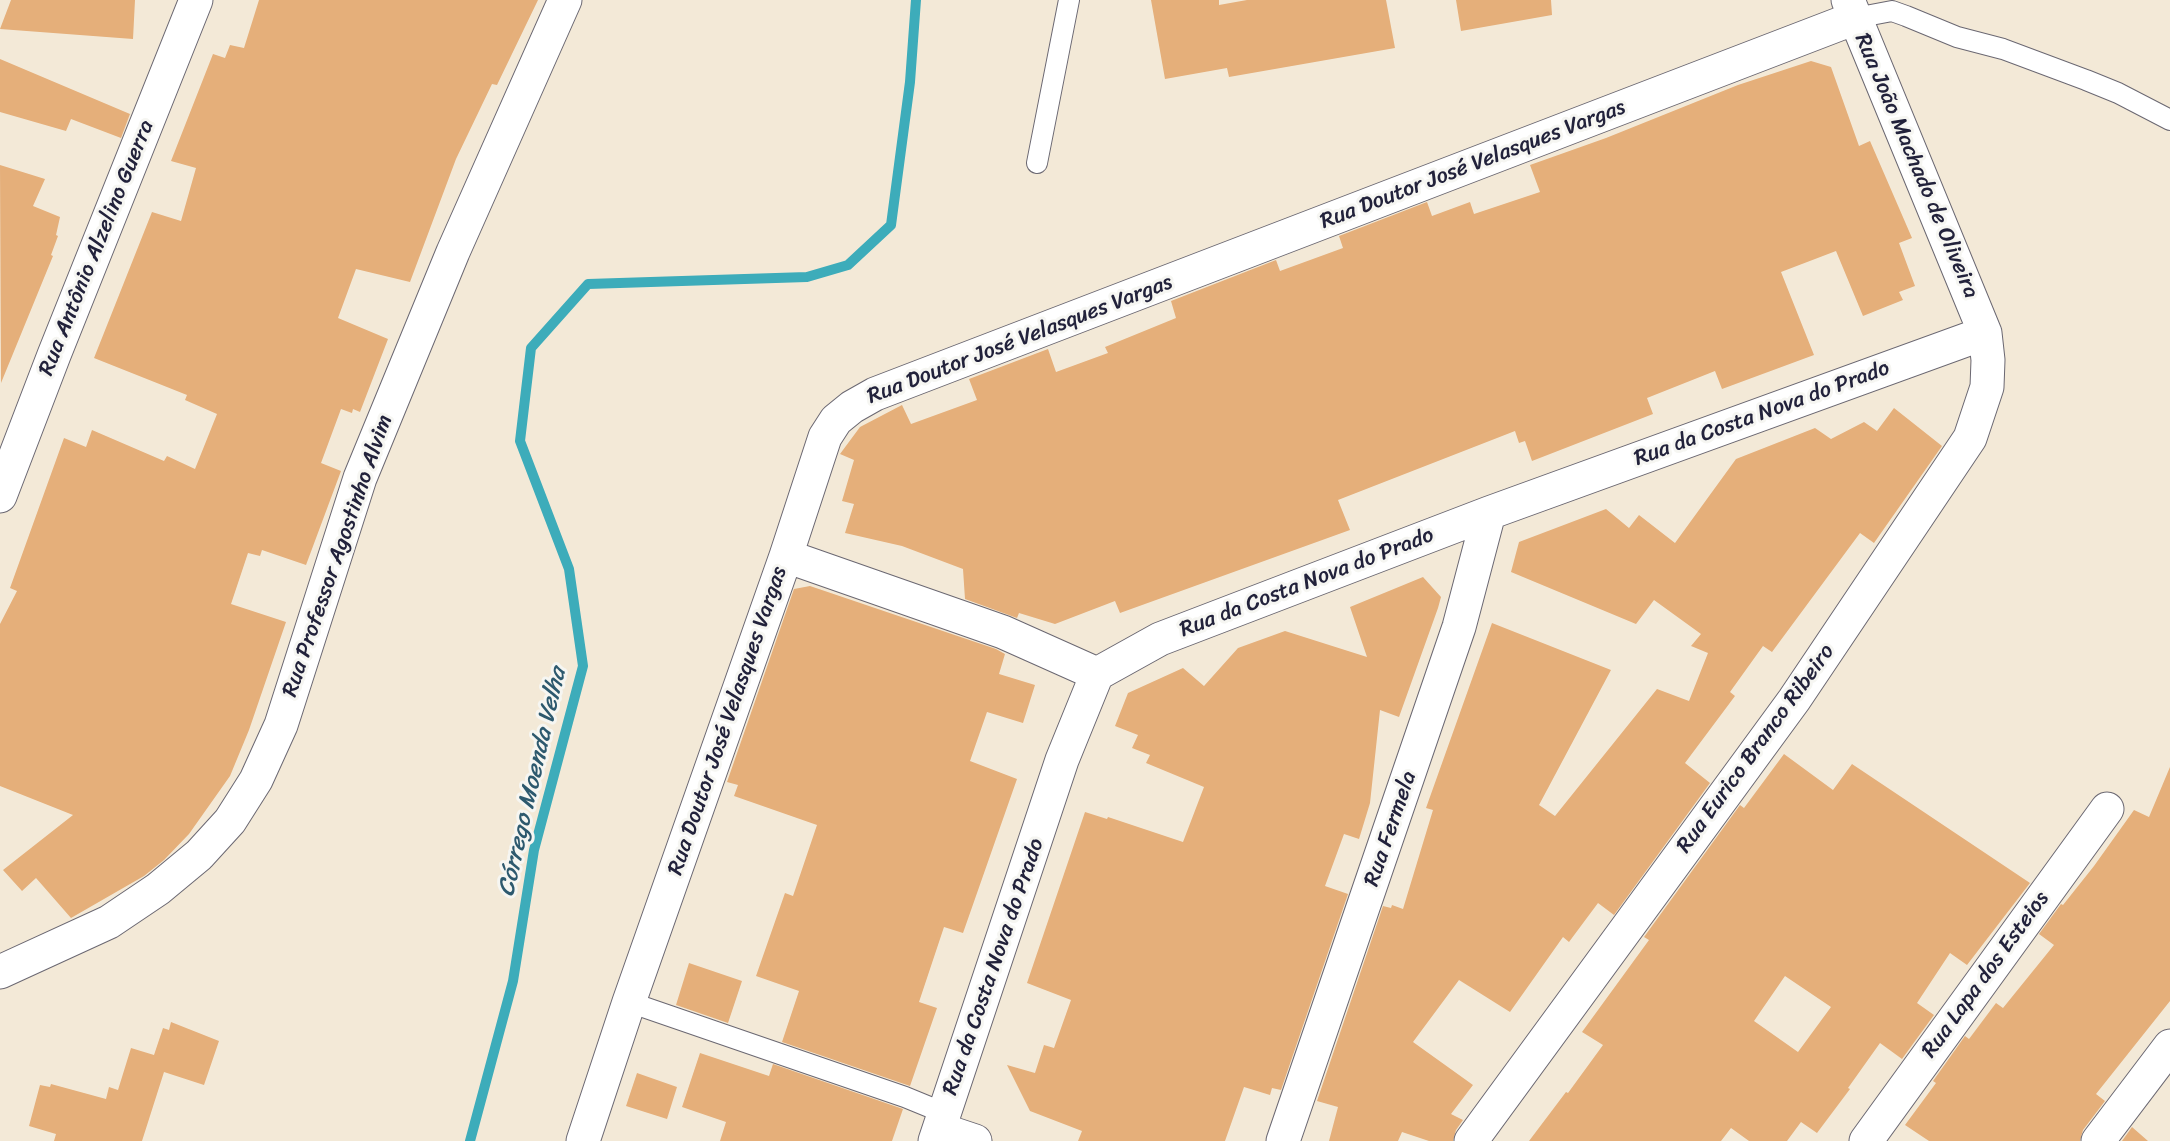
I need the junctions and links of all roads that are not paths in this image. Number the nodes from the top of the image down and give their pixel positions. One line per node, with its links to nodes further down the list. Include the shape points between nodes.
1 (196, 0): 8 (street, Rua Antônio Alzelino Guerra)
2 (565, 0): 13 (street, Rua Professor Agostinho Alvim, via 453,252 360,478 281,725 256,780 230,821 207,847 158,889 109,922)
3 (1069, 0): 6 (lane)
4 (1851, 9): 5 (lane, via 1892,11 1957,37 2003,49 2118,93); 7 (street, Rua João Machado de Oliveira); 10 (street, Rua Doutor José Velasques Vargas, via 875,394 836,420 825,437)
5 (2170, 120)
6 (1037, 163)
7 (1985, 333): 9 (street, Rua da Costa Nova do Prado); 20 (street, Rua Eurico Branco Ribeiro, via 1987,387 1970,438 1794,700)
8 (0, 496)
9 (1489, 513): 11 (street, Rua da Costa Nova do Prado, via 1160,639); 19 (street, Rua Fermela, via 1459,627)
10 (786, 556): 11 (street, via 1003,632); 14 (street, Rua Doutor José Velasques Vargas)
11 (1097, 674): 16 (street, Rua da Costa Nova do Prado, via 1062,760)
12 (2107, 809): 21 (street, Rua Lapa dos Esteios)
13 (0, 972)
14 (629, 1002): 16 (lane, via 905,1097); 17 (street, Rua Doutor José Velasques Vargas)
15 (2169, 1048): 22 (street)
16 (939, 1128): 18 (street)
17 (583, 1141)
18 (975, 1141)
19 (1283, 1141)
20 (1471, 1141)
21 (1866, 1141)
22 (2098, 1141)

